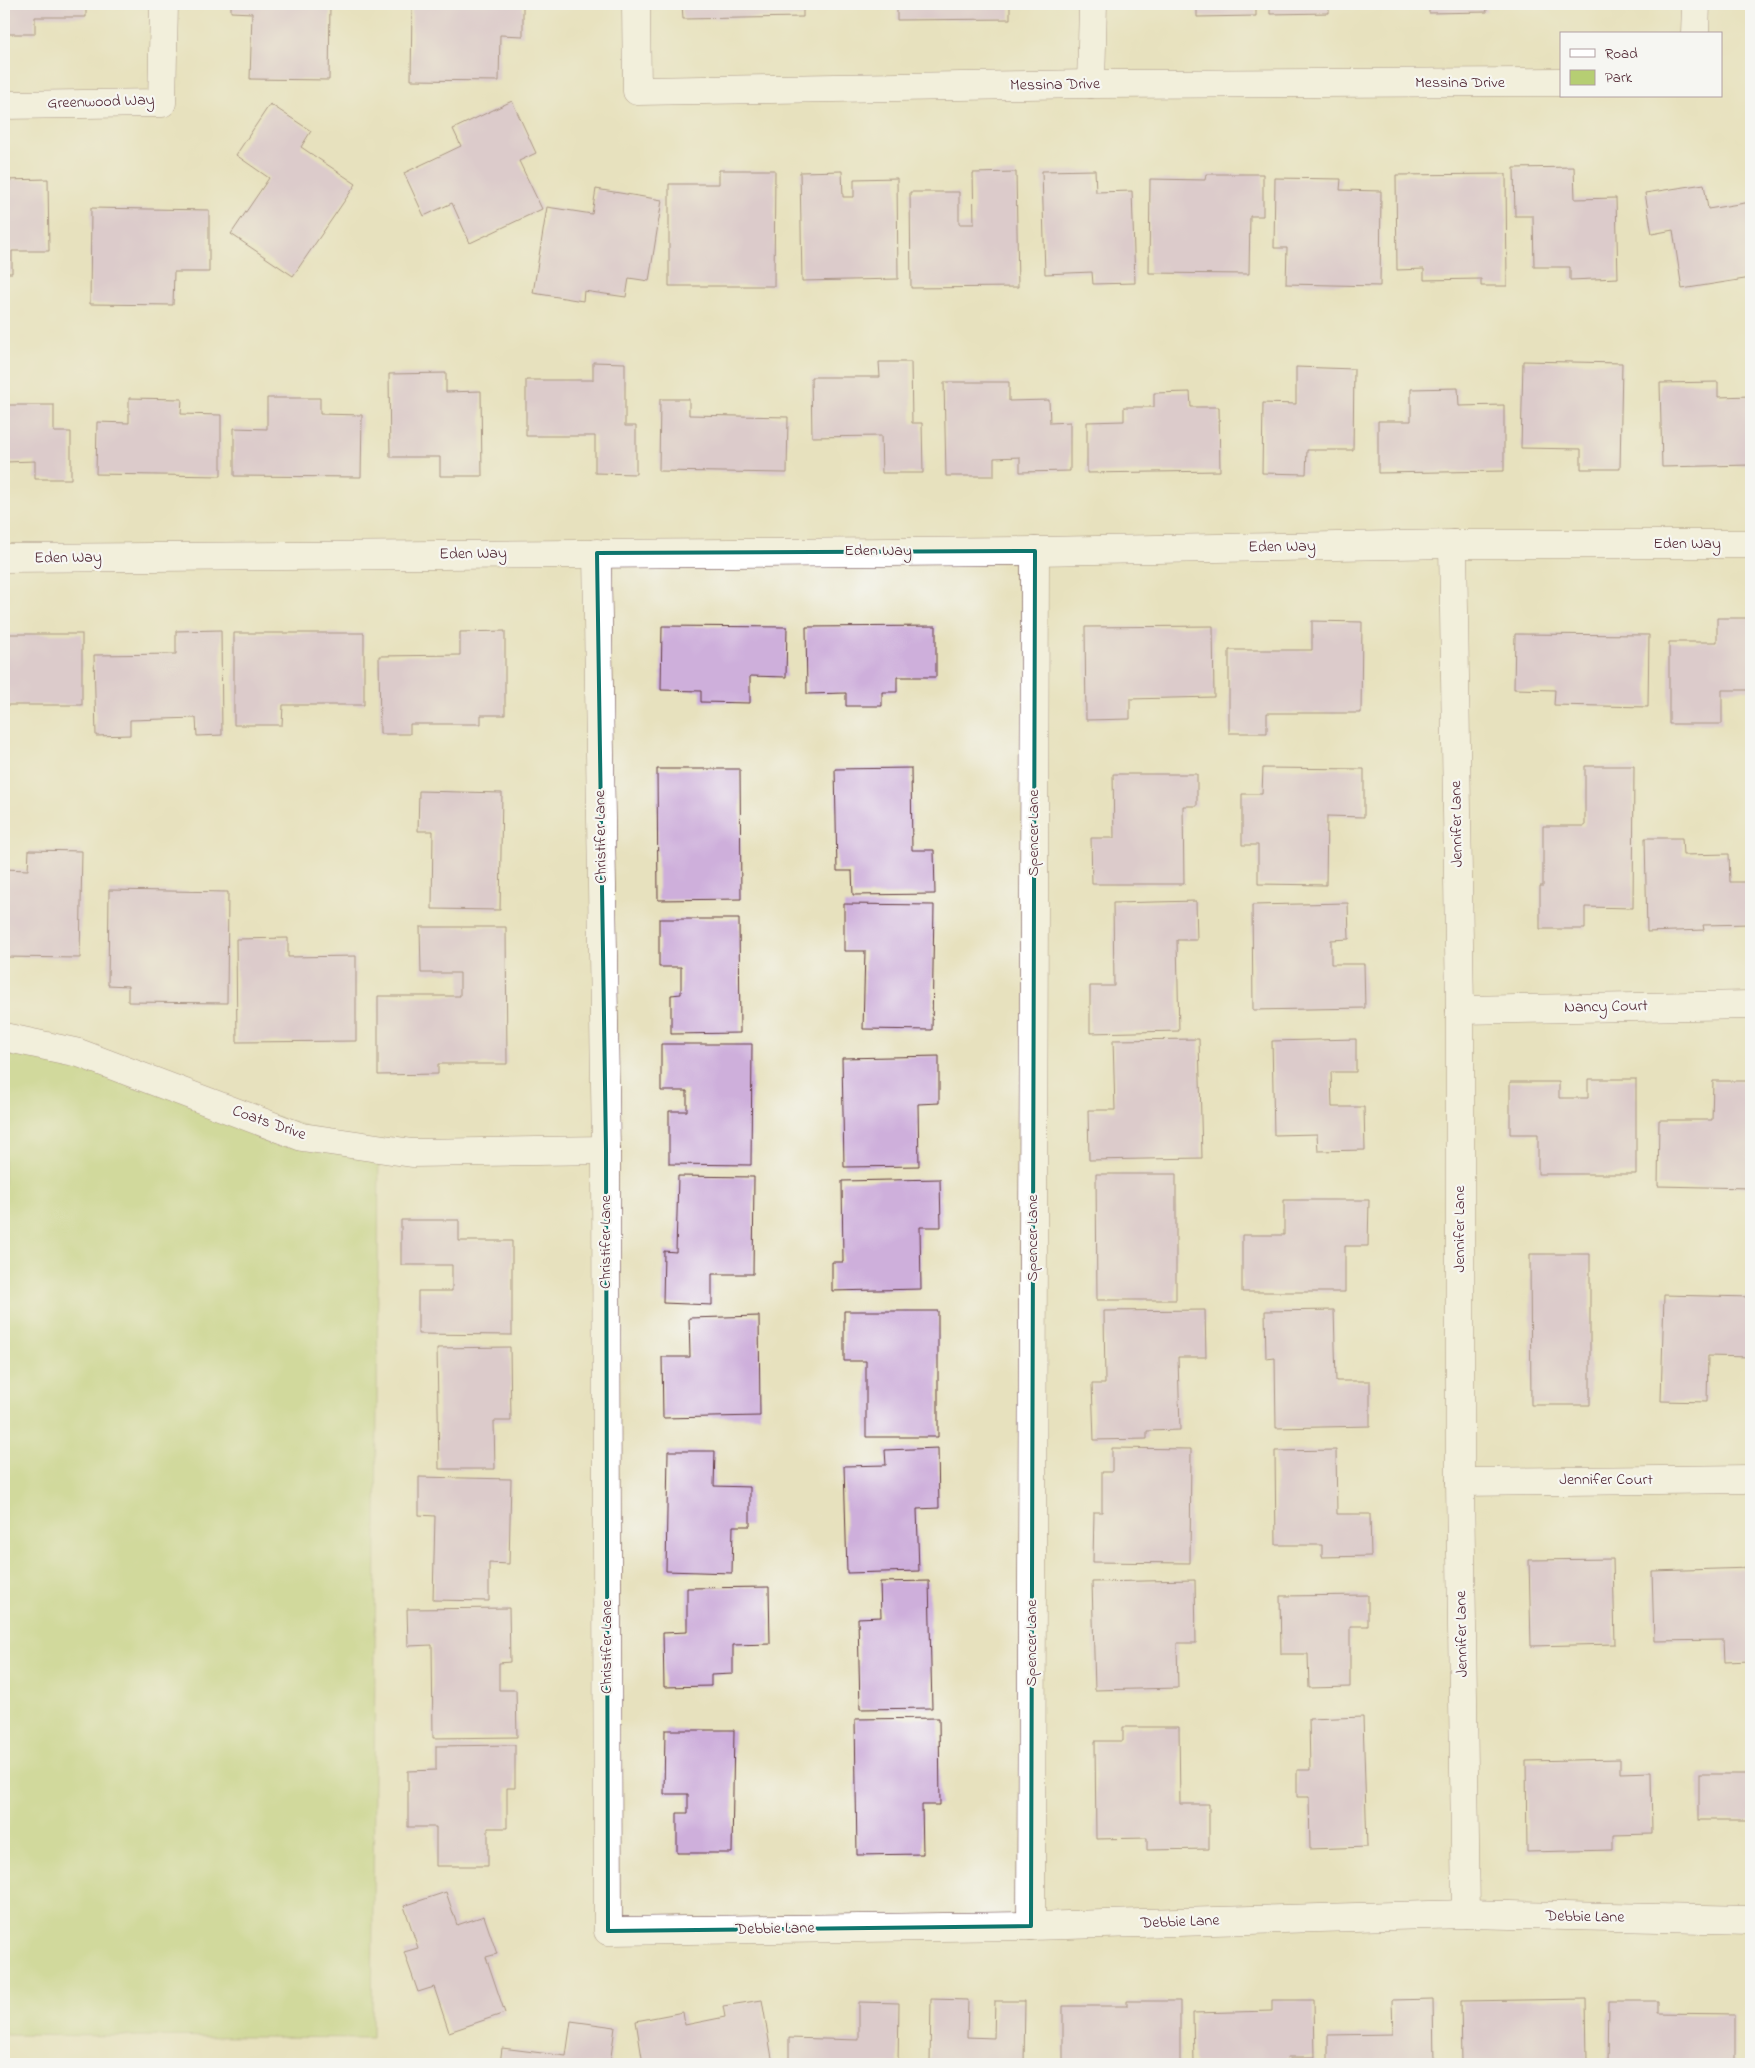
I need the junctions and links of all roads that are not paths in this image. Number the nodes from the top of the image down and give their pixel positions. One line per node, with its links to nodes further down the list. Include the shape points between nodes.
1 (164, 4): 8 (street, Greenwood Way, via 162,103)
2 (636, 4): 7 (street, Messina Drive, via 637,91)
3 (1093, 4): 7 (street)
4 (1696, 4): 5 (street)
5 (1696, 32)
6 (1560, 82): 7 (street, Messina Drive)
7 (1091, 84)
8 (4, 105)
9 (1453, 544): 10 (street, Eden Way); 11 (street, Eden Way); 15 (street, Jennifer Lane)
10 (1751, 544)
11 (1035, 551): 12 (street, Eden Way); 22 (street, Spencer Lane)
12 (597, 553): 13 (street, Eden Way); 17 (street, Christifer Lane)
13 (4, 558)
14 (1751, 1005): 15 (street, Nancy Court)
15 (1460, 1010): 19 (street, Jennifer Lane)
16 (4, 1037): 17 (street, Coats Drive, via 79,1053 302,1137 412,1153)
17 (606, 1150): 23 (street, Christifer Lane)
18 (1751, 1479): 19 (street, Jennifer Court)
19 (1460, 1482): 20 (street, Jennifer Lane)
20 (1466, 1914): 21 (street, Debbie Lane); 22 (street, Debbie Lane)
21 (1751, 1920)
22 (1030, 1926): 23 (street, Debbie Lane)
23 (608, 1931)

